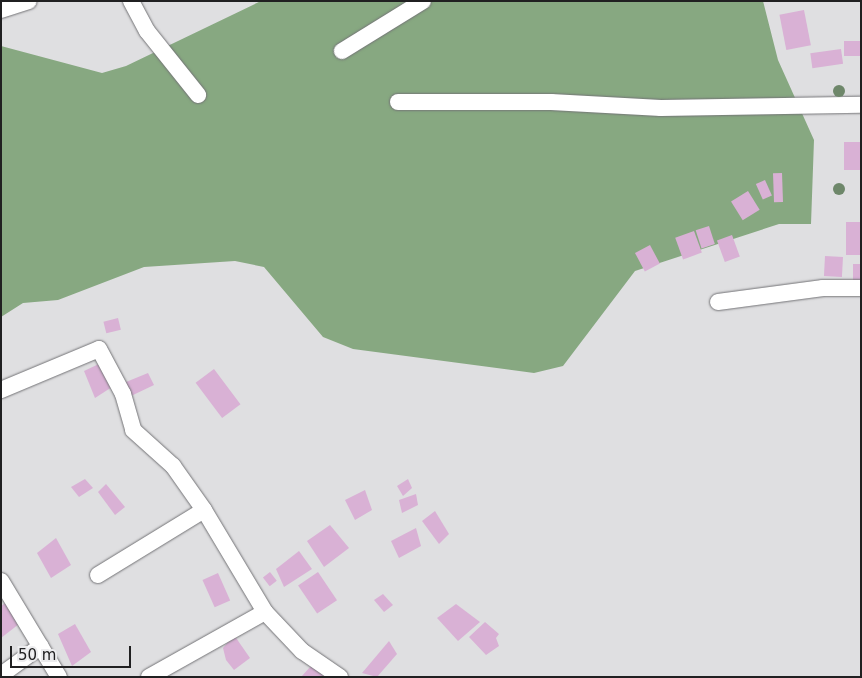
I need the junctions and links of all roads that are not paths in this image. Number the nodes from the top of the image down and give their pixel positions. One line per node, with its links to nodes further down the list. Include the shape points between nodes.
1 (29, 1): 4 (street)
2 (131, 1): 6 (street, via 147,31)
3 (423, 1): 5 (street)
4 (1, 10)
5 (342, 51)
6 (198, 95)
7 (398, 102): 8 (street, via 551,102 661,108)
8 (861, 105)
9 (861, 288): 10 (street, via 823,288)
10 (718, 302)
11 (1, 390): 12 (street, via 99,349 122,394 133,430 173,466)
12 (204, 510): 13 (street); 15 (street)
13 (98, 575)
14 (1, 581): 16 (street)
15 (265, 612): 19 (street); 20 (street, via 302,651)
16 (41, 646): 17 (street); 18 (street)
17 (1, 675)
18 (58, 677)
19 (149, 677)
20 (340, 677)

